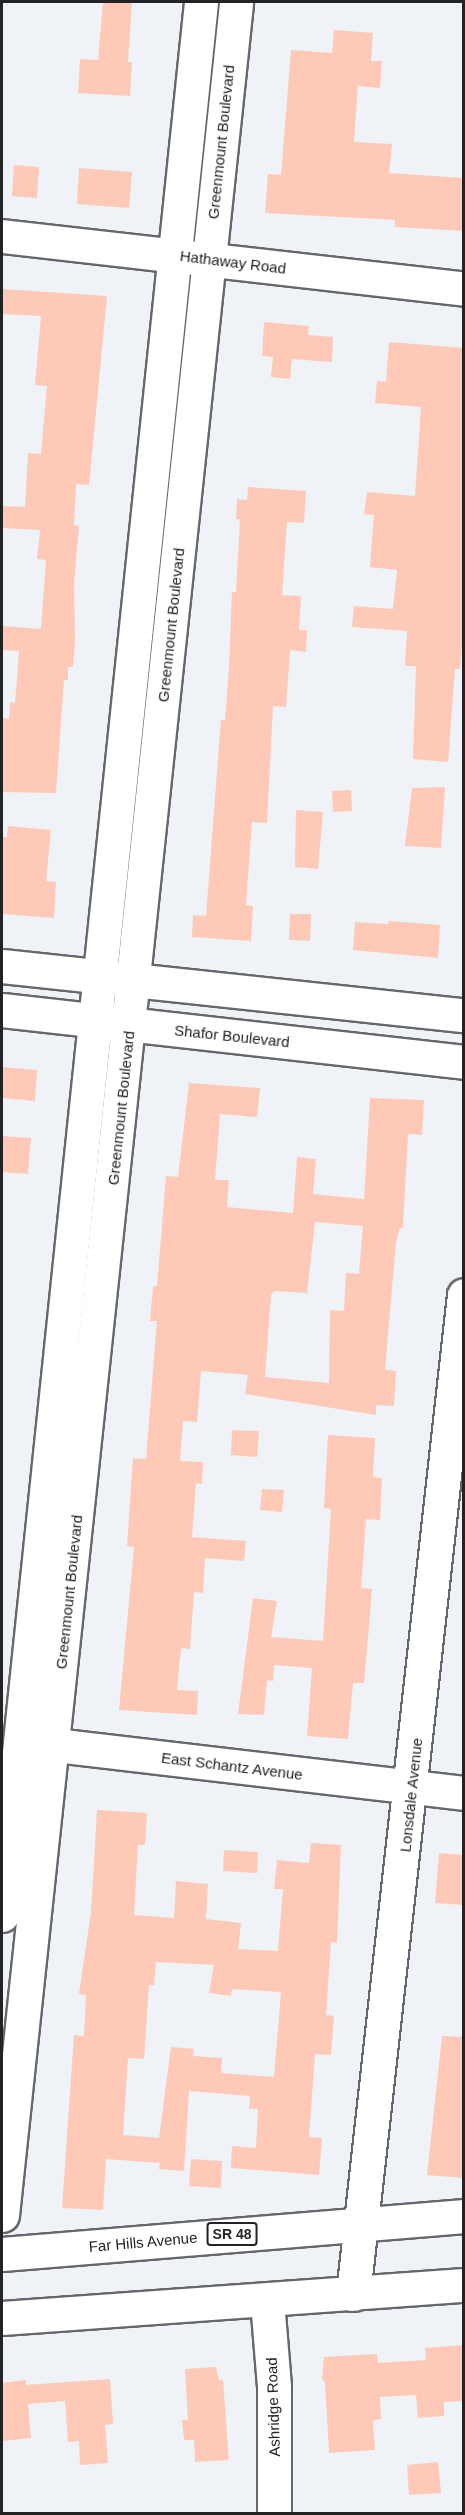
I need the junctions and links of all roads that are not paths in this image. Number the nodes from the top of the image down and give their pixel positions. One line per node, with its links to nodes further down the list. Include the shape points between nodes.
1 (201, 2): 4 (street, Greenmount Boulevard)
2 (236, 2): 5 (street, Greenmount Boulevard)
3 (2, 236): 4 (street, Hathaway Road)
4 (173, 255): 5 (street, Hathaway Road); 8 (street, Greenmount Boulevard)
5 (208, 259): 6 (street, Hathaway Road); 9 (street, Greenmount Boulevard)
6 (464, 289)
7 (2, 966): 8 (street)
8 (98, 977): 9 (street); 12 (street, Greenmount Boulevard)
9 (135, 981): 11 (street); 13 (street, Greenmount Boulevard)
10 (2, 1010): 12 (street, Shafor Boulevard)
11 (464, 1015)
12 (96, 1020): 13 (street, Shafor Boulevard); 16 (street, Greenmount Boulevard)
13 (129, 1025): 14 (street, Shafor Boulevard); 16 (street, Greenmount Boulevard)
14 (464, 1062)
15 (464, 1295): 17 (street, Lonsdale Avenue)
16 (25, 1741): 17 (street, East Schantz Avenue); 19 (street, Greenmount Boulevard); 20 (street, Greenmount Boulevard)
17 (412, 1788): 18 (street, East Schantz Avenue); 22 (street, Lonsdale Avenue)
18 (464, 1793)
19 (2, 1915)
20 (2, 2215)
21 (464, 2216): 22 (street, Far Hills Avenue / SR 48)
22 (363, 2223): 23 (street, Far Hills Avenue / SR 48); 25 (street, Lonsdale Avenue)
23 (2, 2254)
24 (464, 2285): 25 (street)
25 (353, 2294): 26 (street)
26 (267, 2301): 27 (street); 28 (street, Ashridge Road, via 274,2387)
27 (2, 2318)
28 (274, 2514)

